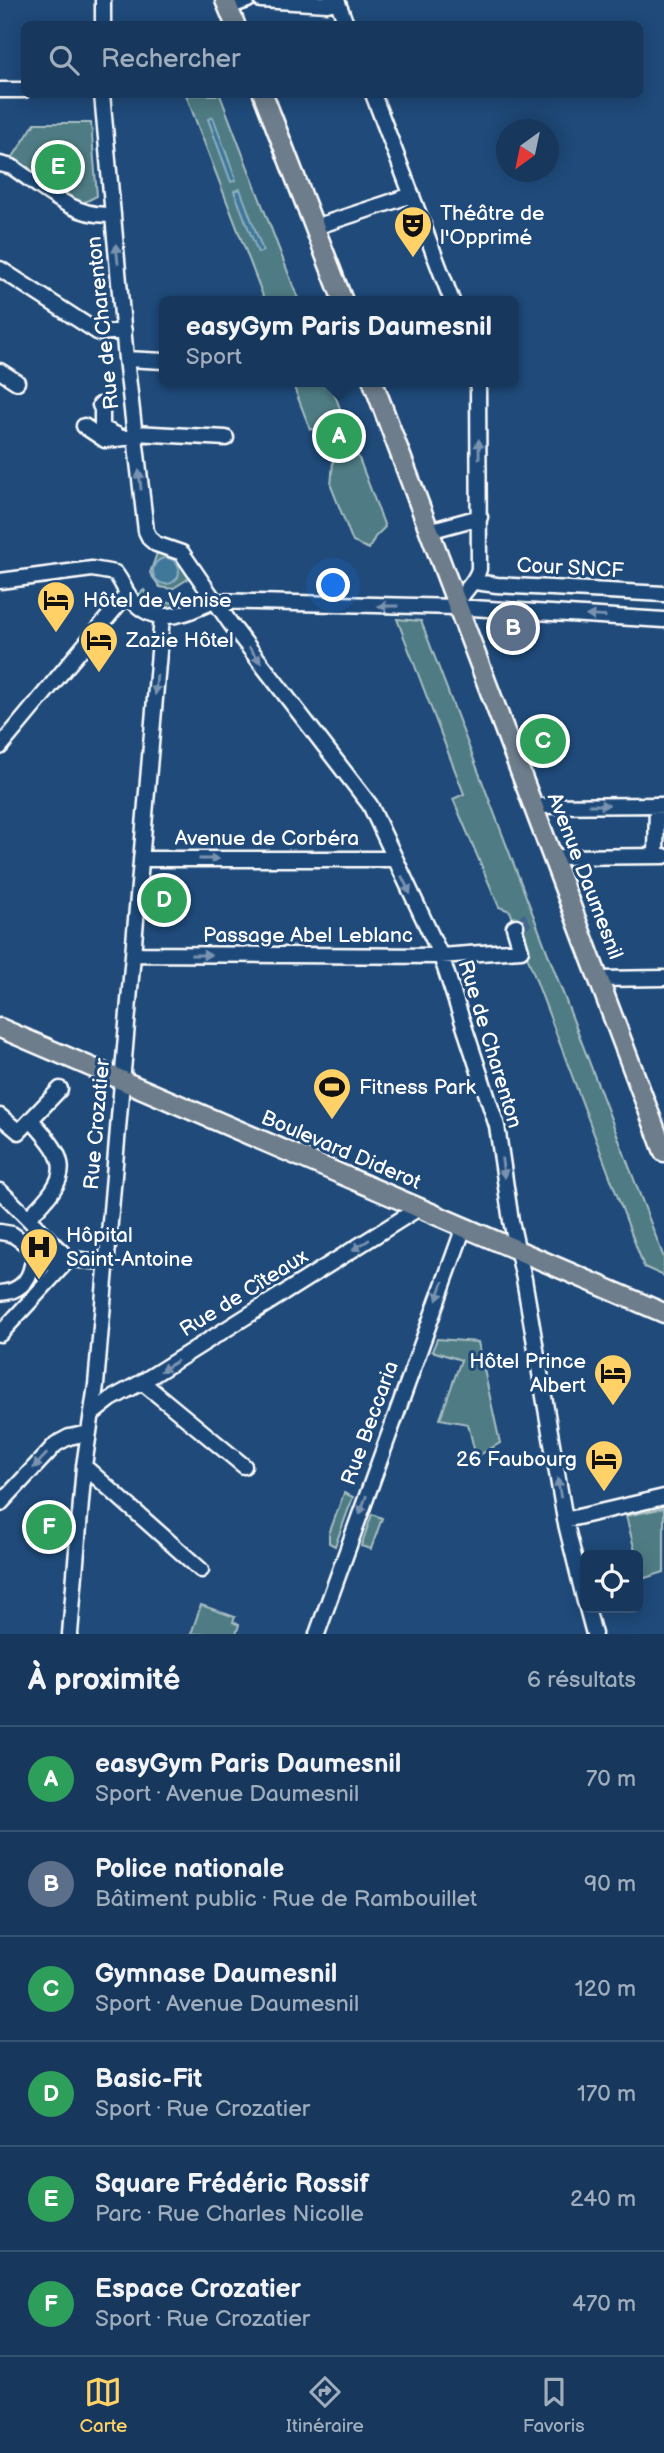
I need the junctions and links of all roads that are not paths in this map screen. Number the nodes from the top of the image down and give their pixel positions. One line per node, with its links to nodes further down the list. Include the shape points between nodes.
1 (103, 0): 6 (street)
2 (248, 0): 5 (street)
3 (261, 0): 4 (street)
4 (337, 1): 8 (street)
5 (227, 4): 7 (main road)
6 (103, 21)
7 (234, 21)
8 (345, 21)
9 (0, 90): 10 (street)
10 (21, 90)
11 (102, 98): 16 (street, Rue de Charenton)
12 (265, 98): 17 (main road)
13 (375, 98): 15 (street)
14 (0, 164): 16 (street, via 12,167 78,211)
15 (412, 195): 17 (street); 20 (street)
16 (113, 214): 21 (street, Rue de Charenton, one-way to 16)
17 (315, 227): 19 (main road)
18 (0, 269): 21 (street, via 99,333)
19 (341, 296)
20 (450, 296)
21 (124, 331): 22 (street, Rue de Charenton)
22 (126, 359): 23 (street); 30 (street, Rue de Charenton)
23 (159, 361)
24 (0, 371): 25 (street)
25 (17, 382)
26 (375, 387): 33 (main road, Avenue Daumesnil)
27 (478, 387): 32 (street, one-way to 27)
28 (100, 405): 30 (street, via 102,428)
29 (84, 426): 30 (street, via 105,440)
30 (132, 436): 31 (street); 38 (street, Rue de Charenton, one-way to 30, via 182,553 156,544 146,531)
31 (226, 438)
32 (480, 517): 33 (street); 35 (street)
33 (429, 531): 39 (main road, Avenue Daumesnil)
34 (0, 581): 36 (street, via 92,569 115,573)
35 (475, 582): 37 (street, Cour SNCF); 39 (street, via 462,592)
36 (127, 594): 40 (street, via 142,609); 42 (street)
37 (664, 594)
38 (214, 601): 39 (street, one-way to 38); 40 (street, via 184,615); 48 (street, Rue de Charenton, one-way to 48, via 370,804)
39 (456, 607): 41 (street, one-way to 39); 44 (main road, Avenue Daumesnil)
40 (162, 617): 47 (street, Rue Crozatier, one-way to 47)
41 (664, 620)
42 (0, 747)
43 (660, 805): 44 (street, one-way to 43); 45 (street)
44 (534, 806): 46 (main road, Avenue Daumesnil)
45 (660, 856): 46 (street)
46 (554, 857): 53 (main road, Avenue Daumesnil)
47 (141, 859): 48 (street, Avenue de Corbéra, one-way to 48); 50 (street, Rue Crozatier)
48 (393, 859): 51 (street, Rue de Charenton, one-way to 51)
49 (516, 926): 51 (street, Passage Abel Leblanc, via 521,950)
50 (133, 954): 51 (street, Passage Abel Leblanc, one-way to 51); 55 (street, Rue Crozatier)
51 (441, 957): 67 (street, Rue de Charenton, one-way to 67, via 497,1126)
52 (664, 978): 53 (street)
53 (599, 979): 59 (main road, Avenue Daumesnil)
54 (0, 1028): 55 (main road, Boulevard Diderot)
55 (121, 1081): 61 (main road, Boulevard Diderot); 69 (street, Rue Crozatier)
56 (60, 1089): 58 (street)
57 (0, 1116): 58 (street, via 19,1132)
58 (31, 1120): 62 (street, via 52,1143 61,1167 58,1183)
59 (664, 1152)
60 (0, 1191): 62 (street)
61 (419, 1208): 63 (main road, Boulevard Diderot); 74 (street, Rue de Cîteaux, one-way to 74)
62 (29, 1217): 65 (street)
63 (464, 1227): 67 (main road, Boulevard Diderot); 86 (street, Rue Beccaria, one-way to 86)
64 (0, 1232): 66 (street)
65 (44, 1236): 66 (street); 68 (street)
66 (26, 1244): 70 (street)
67 (516, 1250): 72 (main road, Boulevard Diderot); 81 (street, Rue de Charenton, one-way to 67)
68 (69, 1259): 69 (street); 70 (street); 73 (street)
69 (106, 1262): 75 (street, Rue Crozatier)
70 (32, 1265): 71 (street, via 23,1284)
71 (0, 1293)
72 (664, 1313)
73 (0, 1334)
74 (142, 1382): 75 (street, Rue de Cîteaux); 78 (street)
75 (92, 1414): 76 (street, Rue Crozatier)
76 (89, 1433): 77 (street, Rue Crozatier); 80 (street, one-way to 80, via 56,1444)
77 (84, 1466): 82 (street); 85 (street, Rue Crozatier)
78 (244, 1466)
79 (664, 1497): 81 (street)
80 (0, 1504)
81 (565, 1520): 83 (street, Rue de Charenton)
82 (201, 1570)
83 (580, 1582)
84 (588, 1613): 87 (street)
85 (70, 1634)
86 (317, 1634)
87 (594, 1634)

